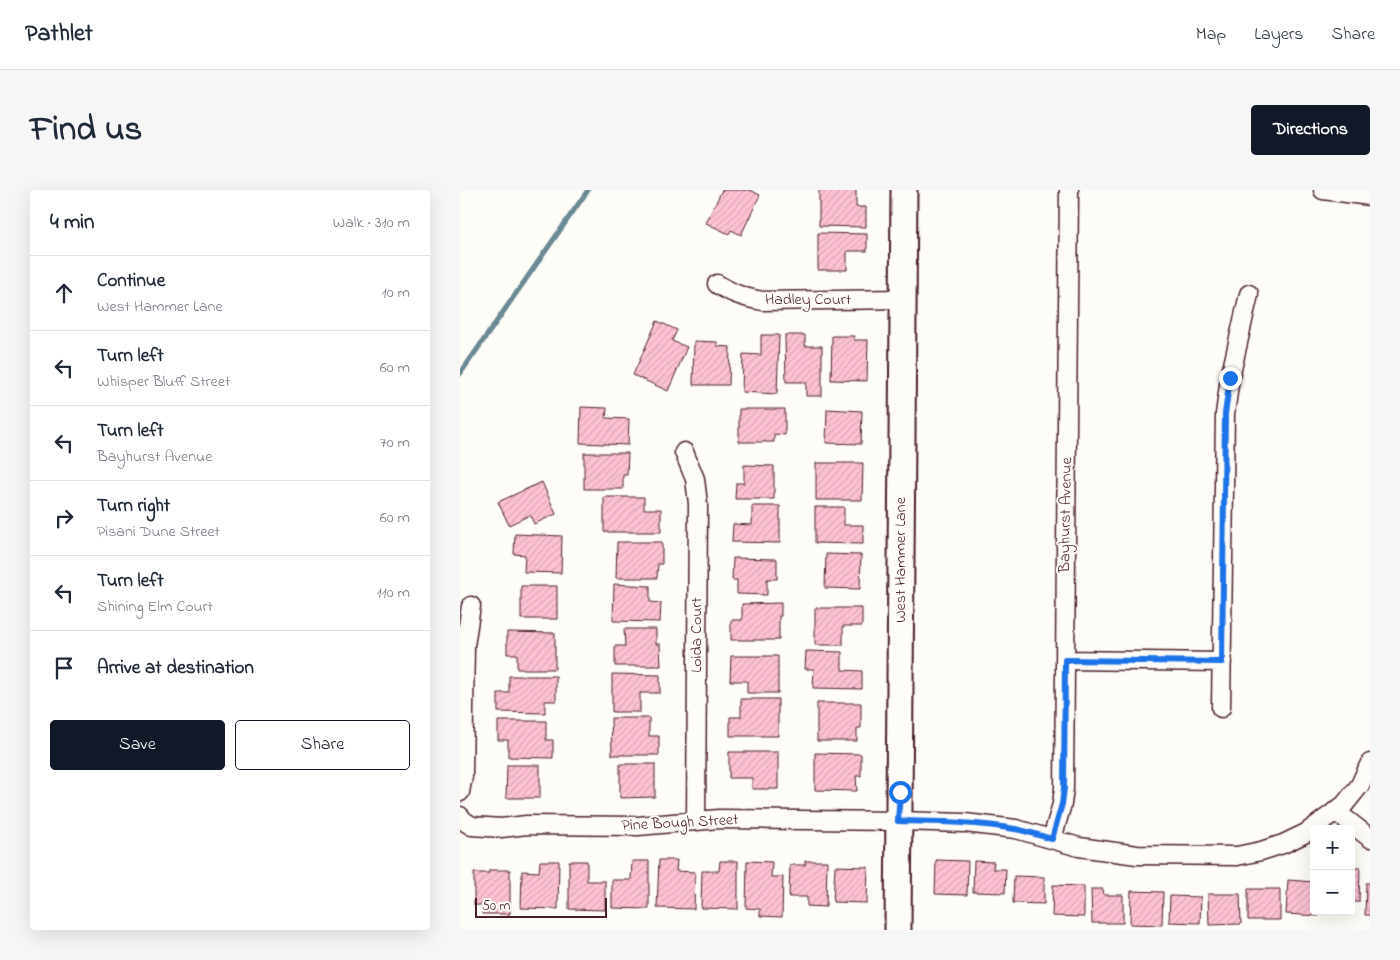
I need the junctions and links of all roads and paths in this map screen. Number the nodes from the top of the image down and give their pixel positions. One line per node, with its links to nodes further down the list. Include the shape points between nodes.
1 (904, 190): 7 (street, West Hammer Lane)
2 (1070, 190): 10 (street, Bayhurst Avenue)
3 (1323, 190): 4 (street)
4 (1370, 196)
5 (717, 284): 7 (street, Hadley Court, via 744,298 764,300)
6 (1249, 294): 11 (street, via 1225,414)
7 (903, 299): 18 (street, West Hammer Lane)
8 (684, 452): 17 (street, Loida Court, via 695,479 698,504)
9 (471, 606): 14 (street, via 465,646)
10 (1065, 660): 11 (street); 20 (street, Bayhurst Avenue, via 1064,788)
11 (1222, 662): 12 (street)
12 (1221, 708)
13 (1370, 762): 15 (street, Pine Bough Street, via 1360,785)
14 (460, 792)
15 (1335, 811): 19 (street); 20 (street, Pine Bough Street, via 1306,833 1283,844 1237,856 1137,855 1079,847)
16 (462, 818): 17 (street, Pine Bough Street, via 472,826 501,828 527,825 638,826)
17 (696, 821): 18 (street, Pine Bough Street)
18 (898, 821): 20 (street, Pine Bough Street, via 993,826); 21 (street, West Hammer Lane)
19 (1370, 838)
20 (1052, 839)
21 (898, 930)

